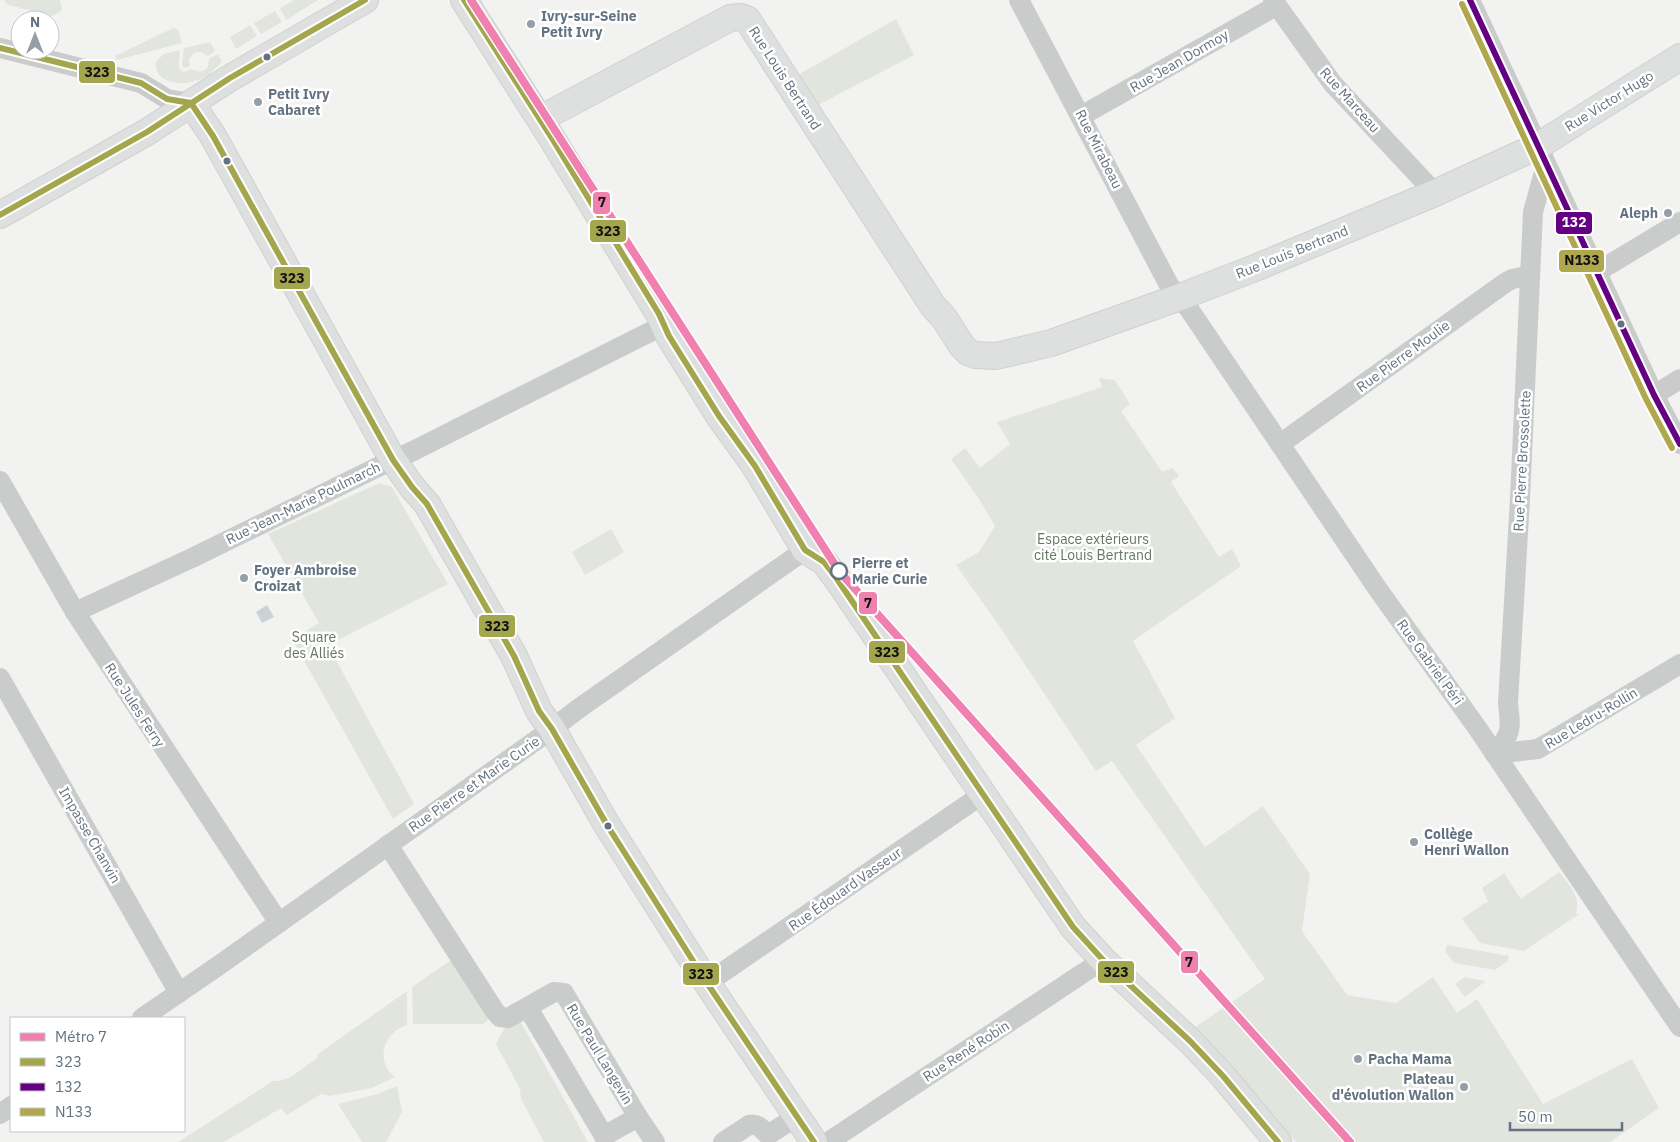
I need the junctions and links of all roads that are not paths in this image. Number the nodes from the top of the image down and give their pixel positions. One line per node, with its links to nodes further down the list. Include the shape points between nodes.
1 (365, 0): 6 (main road)
2 (464, 0): 11 (main road)
3 (1019, 0): 10 (street, Rue Mirabeau)
4 (1470, 0): 12 (street)
5 (1274, 3): 10 (street, Rue Jean Dormoy); 13 (street, Rue Marceau, via 1333,84)
6 (344, 8): 9 (main road)
7 (0, 48): 9 (street, via 141,83 162,96)
8 (1680, 57): 12 (main road, Rue Victor Hugo)
9 (191, 103): 14 (main road, via 147,132); 24 (main road, via 213,136)
10 (1081, 116): 18 (street, Rue Mirabeau, via 1169,285)
11 (540, 119): 18 (main road, Rue Louis Bertrand, via 730,18 741,18 747,20 933,306 949,346 968,365 985,367 998,364); 19 (main road)
12 (1542, 156): 13 (main road, Rue Louis Bertrand); 16 (street); 17 (street, Rue Pierre Brossolette, via 1533,212)
13 (1436, 193): 18 (main road, Rue Louis Bertrand)
14 (0, 215)
15 (1680, 222): 16 (street)
16 (1598, 272): 21 (street)
17 (1530, 275): 22 (street, Rue Pierre Moulie, via 1505,283); 31 (street, Rue Pierre Brossolette, via 1508,703 1510,728 1508,738)
18 (1180, 297): 22 (street, Rue Gabriel Péri)
19 (664, 326): 24 (street, Rue Jean-Marie Poulmarch); 26 (main road)
20 (1680, 379): 21 (street)
21 (1654, 395): 23 (street)
22 (1280, 444): 31 (street, Rue Gabriel Péri)
23 (1680, 444)
24 (393, 460): 27 (street, Rue Jean-Marie Poulmarch); 30 (main road, via 427,504 514,656 539,711)
25 (0, 481): 27 (street, Rue Jules Ferry)
26 (805, 550): 30 (street, Rue Pierre et Marie Curie); 32 (main road, via 824,562 838,579)
27 (75, 612): 34 (street, Rue Jules Ferry)
28 (1680, 664): 31 (street, Rue Ledru-Rollin, via 1538,749)
29 (0, 678): 37 (street, Impasse Chanvin)
30 (552, 729): 33 (street, Rue Pierre et Marie Curie); 36 (main road, via 607,826)
31 (1495, 754): 40 (street, Rue Gabriel Péri)
32 (983, 794): 35 (main road, via 1074,927); 36 (street, Rue Édouard Vasseur)
33 (388, 844): 34 (street, Rue Pierre et Marie Curie); 38 (street, Rue Paul Langevin, via 494,1010 500,1017 508,1018)
34 (279, 923): 37 (street, Rue Pierre et Marie Curie)
35 (1103, 960): 48 (street, Rue René Robin); 49 (main road, via 1223,1076)
36 (707, 983): 42 (main road)
37 (179, 993): 39 (street, Rue Pierre et Marie Curie)
38 (528, 1008): 41 (street, Rue Paul Langevin, via 554,992 564,993); 44 (street, Rue Paul Langevin)
39 (143, 1017)
40 (1680, 1026)
41 (638, 1117): 44 (street, Rue Paul Langevin); 45 (street)
42 (796, 1117): 43 (street); 47 (main road)
43 (770, 1138): 46 (street, via 753,1124)
44 (603, 1139)
45 (655, 1142)
46 (723, 1142)
47 (814, 1142)
48 (828, 1142)
49 (1278, 1142)

